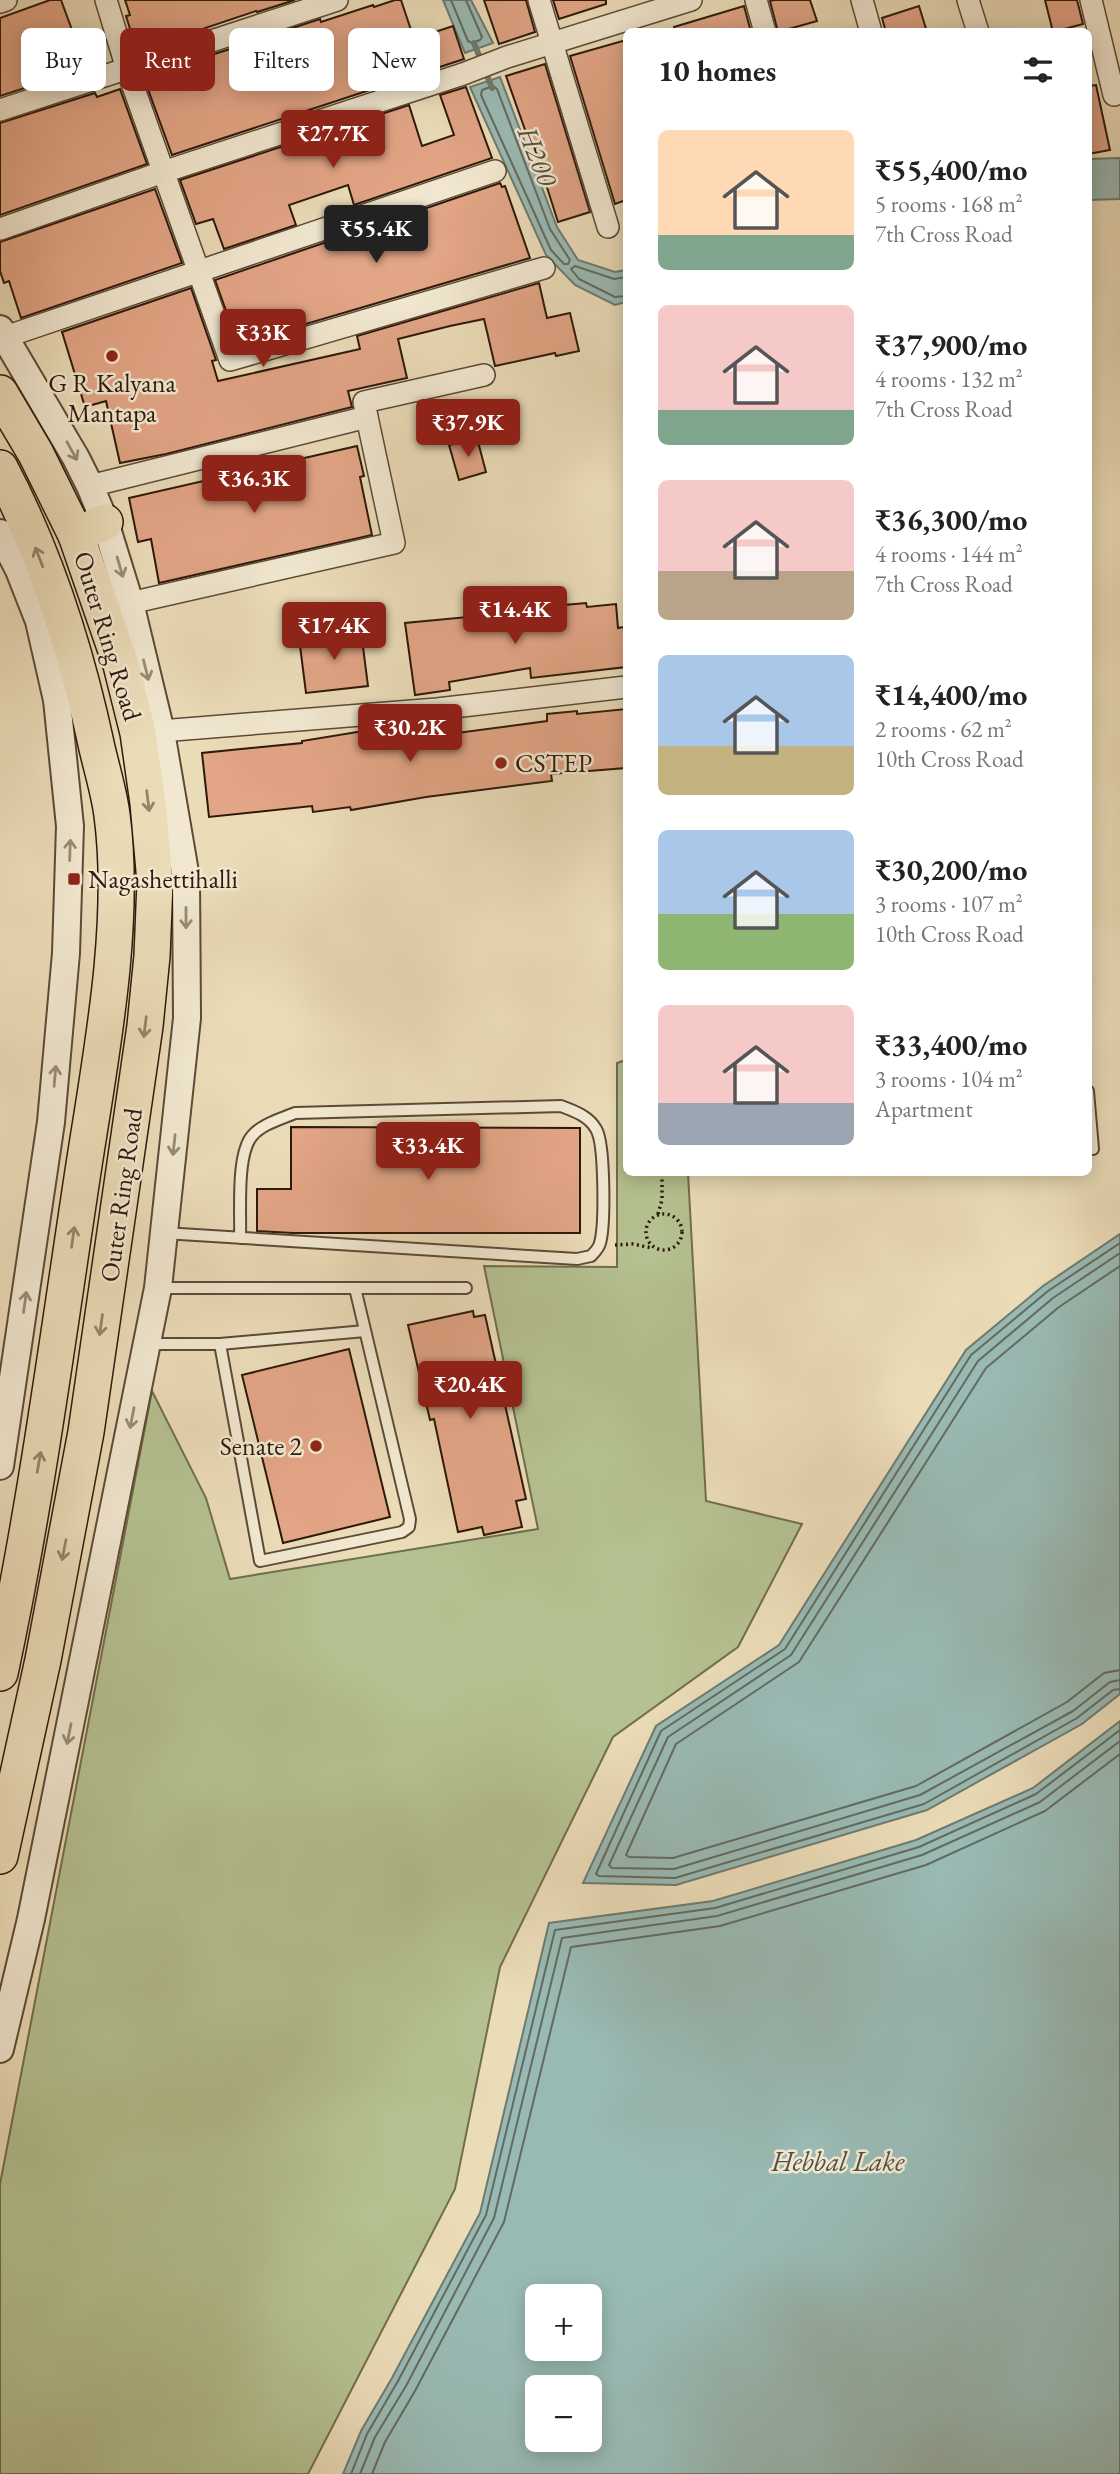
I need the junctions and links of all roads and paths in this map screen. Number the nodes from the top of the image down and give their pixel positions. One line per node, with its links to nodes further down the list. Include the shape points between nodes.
1 (6, 0): 10 (street)
2 (106, 0): 17 (street)
3 (337, 0): 15 (street)
4 (538, 0): 16 (street)
5 (691, 0): 11 (street)
6 (756, 0): 12 (street)
7 (862, 0): 13 (street)
8 (968, 0): 14 (street)
9 (1091, 0): 20 (street)
10 (0, 2)
11 (649, 15): 16 (street)
12 (764, 28)
13 (870, 28)
14 (977, 28)
15 (215, 40)
16 (553, 43): 23 (street); 24 (street)
17 (120, 46)
18 (120, 71): 21 (street)
19 (135, 91): 23 (street)
20 (1114, 95)
21 (0, 110)
22 (495, 171): 27 (street)
23 (163, 172): 25 (street); 27 (street)
24 (608, 227)
25 (0, 229)
26 (544, 268): 27 (street, via 230,360)
27 (199, 271): 28 (street)
28 (3, 333): 33 (street, one-way to 33)
29 (484, 375): 31 (street, via 364,402)
30 (0, 393): 34 (highway, Outer Ring Road, via 42,466)
31 (367, 417): 33 (street); 36 (street, via 394,543)
32 (0, 468): 37 (highway, Outer Ring Road, one-way to 32, via 16,498)
33 (90, 486): 34 (street)
34 (91, 529): 36 (street, one-way to 36); 39 (highway, Outer Ring Road, via 121,665)
35 (0, 533): 37 (street)
36 (130, 603): 39 (street, one-way to 39)
37 (51, 619): 54 (street, one-way to 37, via 51,1122 66,953 70,826); 55 (highway, Outer Ring Road, one-way to 37, via 39,1459 103,1037 116,877 112,814 82,677)
38 (623, 687): 39 (street, via 437,709)
39 (150, 732): 44 (street, one-way to 44, via 186,878 187,906 187,1018); 56 (highway, Outer Ring Road, one-way to 56, via 148,803 155,882 145,1026 86,1432 44,1660)
40 (1092, 1137): 41 (lane)
41 (1093, 1149)
42 (662, 1176): 43 (path)
43 (659, 1214): 47 (path, via 650,1220 646,1233); 47 (path, via 678,1219 683,1233 677,1246)
44 (164, 1233): 45 (lane); 48 (street)
45 (240, 1238): 46 (lane, via 577,1259 591,1256); 46 (lane, via 244,1153 252,1136 272,1122 295,1113 561,1105 581,1114 597,1129 602,1150)
46 (599, 1247): 47 (path, via 633,1244)
47 (656, 1248)
48 (158, 1288): 49 (lane); 52 (street)
49 (355, 1288): 50 (lane); 51 (lane)
50 (466, 1288)
51 (365, 1331): 53 (lane); 53 (lane, via 409,1527 260,1561)
52 (147, 1344): 53 (lane); 57 (street, one-way to 57, via 32,1919)
53 (220, 1344)
54 (0, 1466)
55 (0, 1673)
56 (0, 1856)
57 (0, 2049)

